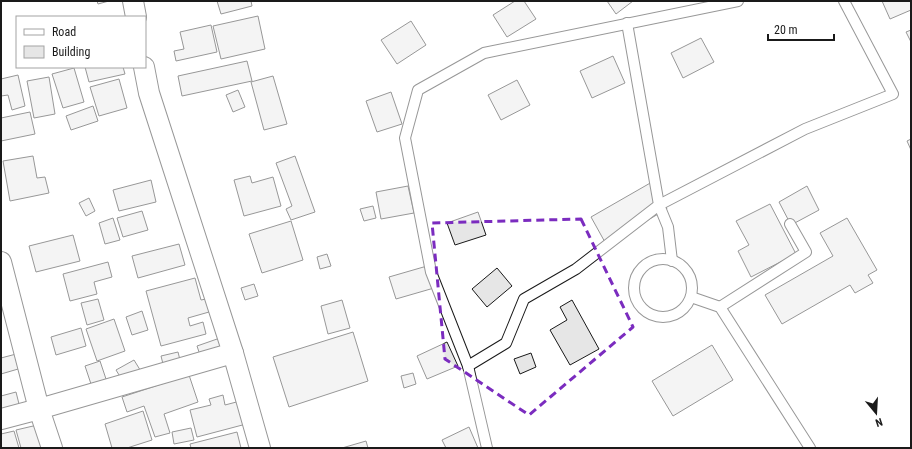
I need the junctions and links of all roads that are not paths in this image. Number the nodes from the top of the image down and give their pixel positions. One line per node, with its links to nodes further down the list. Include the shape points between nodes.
1 (133, 1): 4 (street)
2 (738, 1): 5 (lane)
3 (844, 1): 7 (lane, via 893,94 805,129)
4 (136, 16)
5 (627, 23): 7 (lane); 14 (lane, via 484,53 418,90 405,138 431,272)
6 (144, 68): 13 (street, via 149,93)
7 (659, 205): 9 (lane, via 668,227); 14 (lane, via 576,268 524,299 506,343)
8 (790, 224): 12 (lane, via 806,252)
9 (672, 260): 11 (lane, via 685,269 692,282); 11 (lane, via 657,260 644,267 635,280 634,294 641,308 654,316 669,317 683,310)
10 (1, 262): 15 (street)
11 (691, 297): 12 (lane)
12 (720, 307): 20 (lane)
13 (233, 353): 15 (street); 18 (street)
14 (468, 366): 19 (lane)
15 (40, 409): 16 (street); 17 (street)
16 (1, 419)
17 (52, 448)
18 (260, 448)
19 (487, 448)
20 (810, 448)

